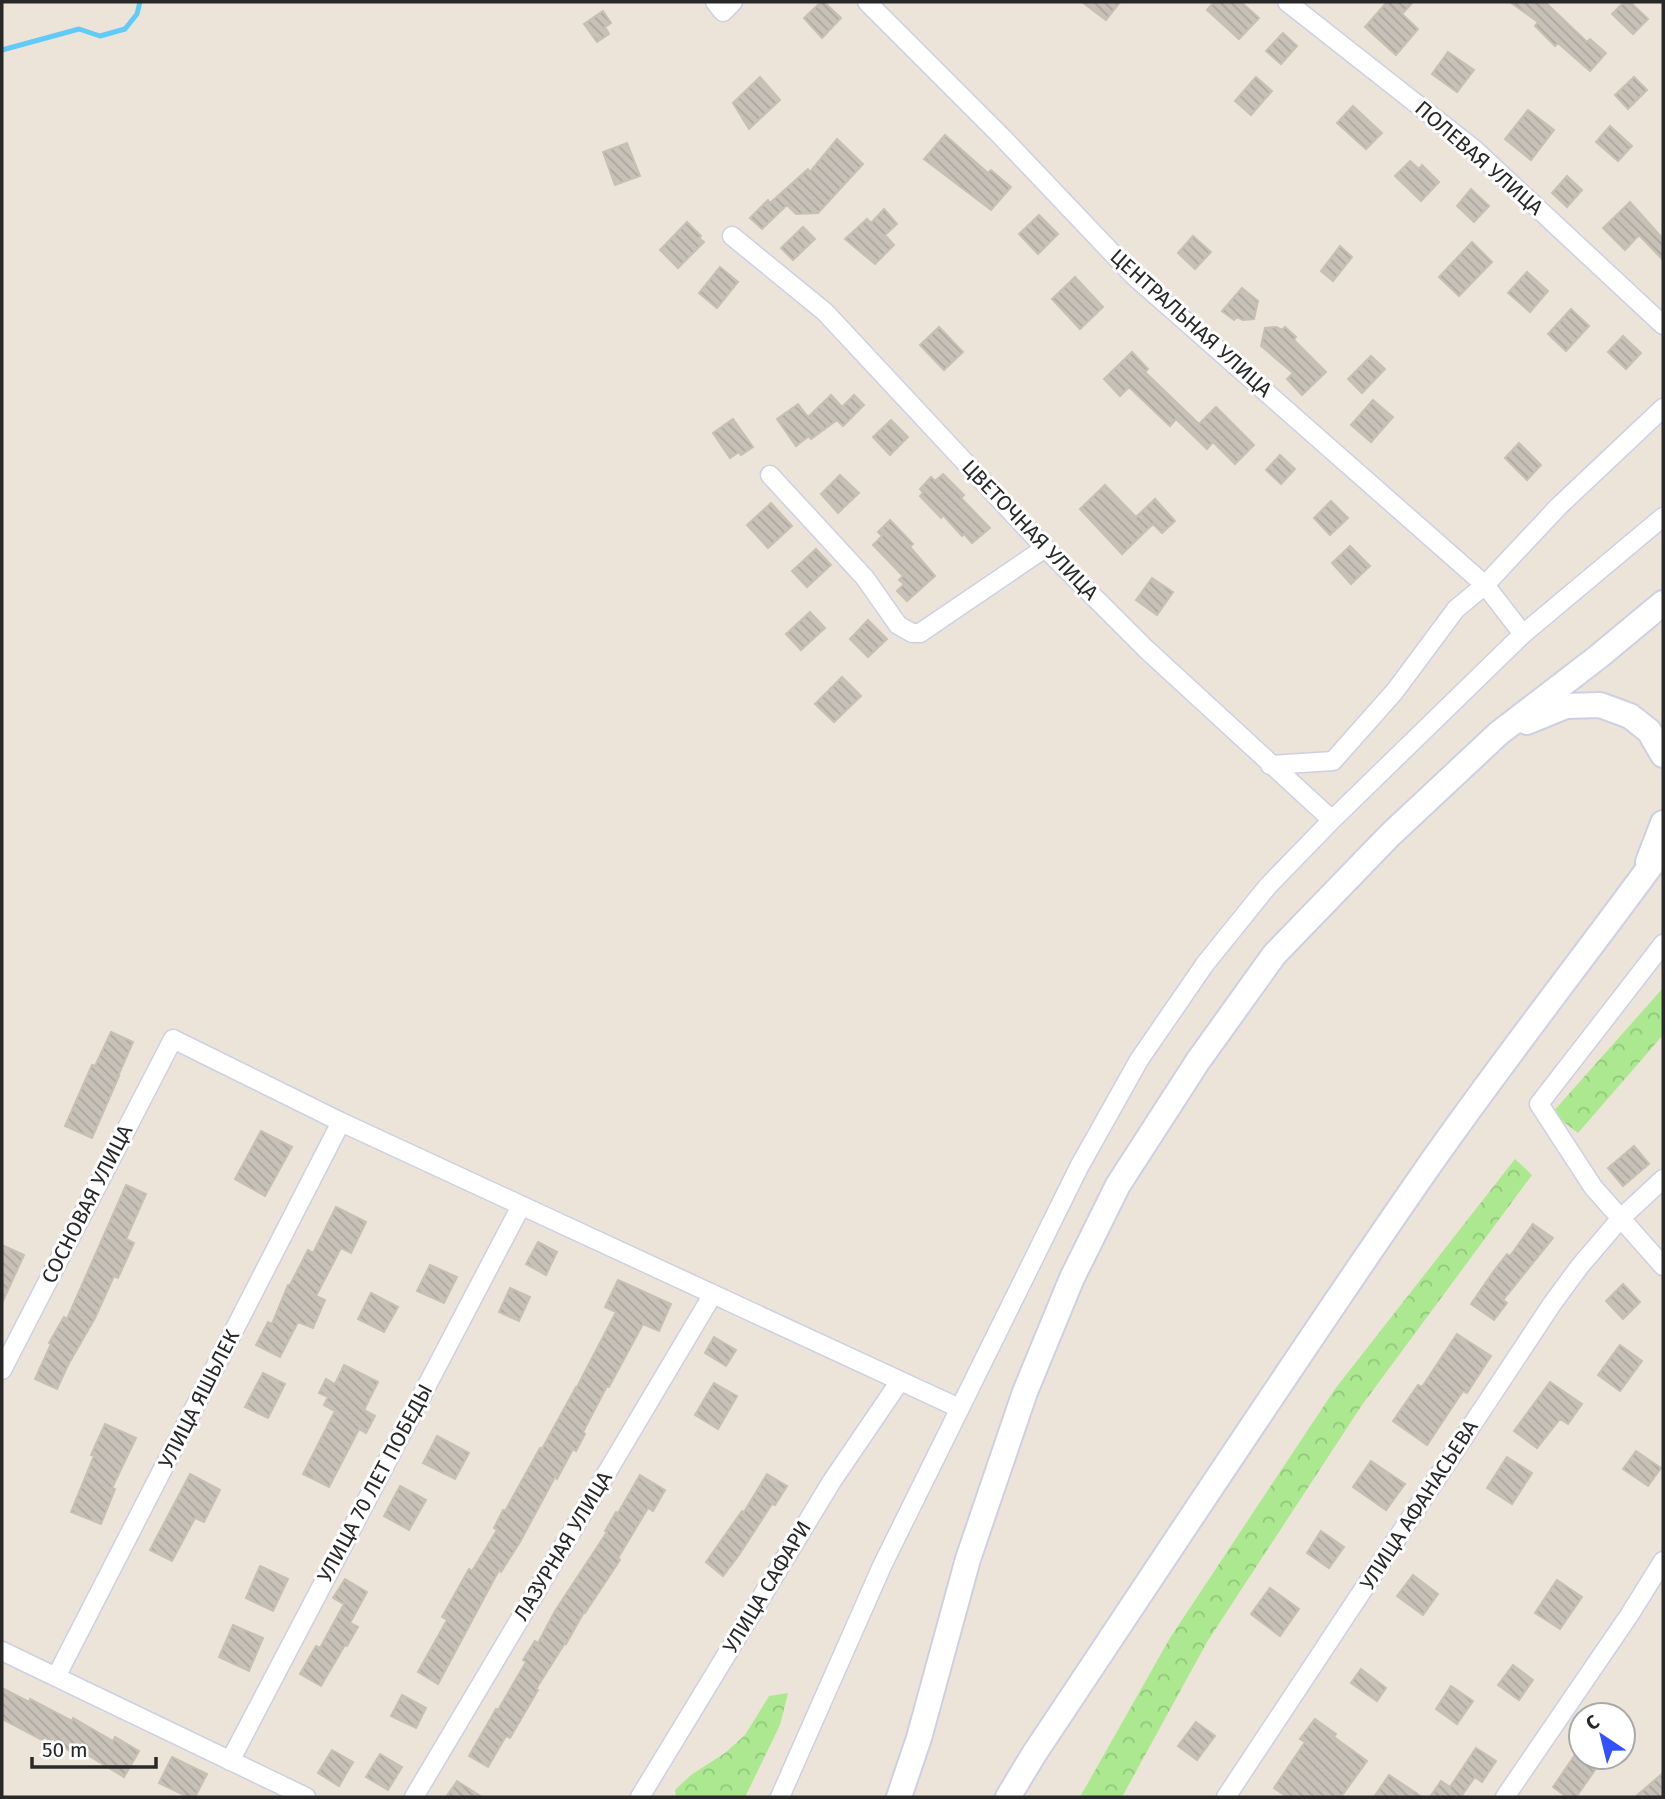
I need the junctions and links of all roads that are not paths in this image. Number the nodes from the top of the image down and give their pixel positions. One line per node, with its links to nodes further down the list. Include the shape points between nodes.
1 (715, 2): 2 (street, via 723,12)
2 (733, 2)
3 (867, 2): 11 (street, ЦЕНТРАЛЬНАЯ УЛИЦА, via 1135,276)
4 (1287, 2): 6 (street, ПОЛЕВАЯ УЛИЦА, via 1474,149)
5 (732, 236): 10 (street, ЦВЕТОЧНАЯ УЛИЦА, via 825,312)
6 (1663, 325)
7 (1663, 408): 11 (street, via 1558,507)
8 (770, 475): 10 (street, via 865,578 898,625 912,633 920,633)
9 (1663, 517): 13 (street)
10 (1045, 548): 16 (street, ЦВЕТОЧНАЯ УЛИЦА)
11 (1485, 585): 13 (street, ЦЕНТРАЛЬНАЯ УЛИЦА); 16 (street, via 1456,609 1395,691 1334,761)
12 (1663, 603): 14 (main road)
13 (1523, 634): 17 (street)
14 (1499, 733): 15 (main road, via 1566,706 1600,705 1630,716 1649,731); 39 (main road, via 1390,835 1274,955 1198,1060 1118,1185 1072,1278 1025,1392 968,1559)
15 (1663, 755)
16 (1270, 765): 17 (street, ЦВЕТОЧНАЯ УЛИЦА)
17 (1332, 820): 30 (street, via 1268,886 1205,964 1139,1060 1079,1167)
18 (1663, 823): 20 (main road)
19 (1663, 849): 20 (main road)
20 (1641, 879): 40 (main road, via 1427,1168)
21 (1663, 944): 25 (street, via 1539,1104 1593,1187)
22 (341, 1122): 24 (street); 28 (street, СОСНОВАЯ УЛИЦА, via 173,1039); 33 (street, УЛИЦА ЯШЬЛЕК)
23 (1663, 1179): 25 (street, УЛИЦА АФАНАСЬЕВА)
24 (520, 1206): 27 (street); 34 (street, УЛИЦА 70 ЛЕТ ПОБЕДЫ)
25 (1621, 1218): 26 (street); 41 (street, УЛИЦА АФАНАСЬЕВА, via 1552,1304)
26 (1663, 1266)
27 (713, 1294): 29 (street); 36 (street, ЛАЗУРНАЯ УЛИЦА)
28 (2, 1370)
29 (900, 1381): 30 (street); 37 (street, УЛИЦА САФАРИ, via 832,1481)
30 (959, 1408): 38 (street, via 882,1566)
31 (1663, 1561): 42 (street)
32 (2, 1651): 33 (street)
33 (56, 1677): 34 (street)
34 (230, 1760): 35 (street)
35 (306, 1797)
36 (414, 1797)
37 (640, 1797)
38 (780, 1797)
39 (899, 1797)
40 (1008, 1797)
41 (1226, 1797)
42 (1505, 1797)

